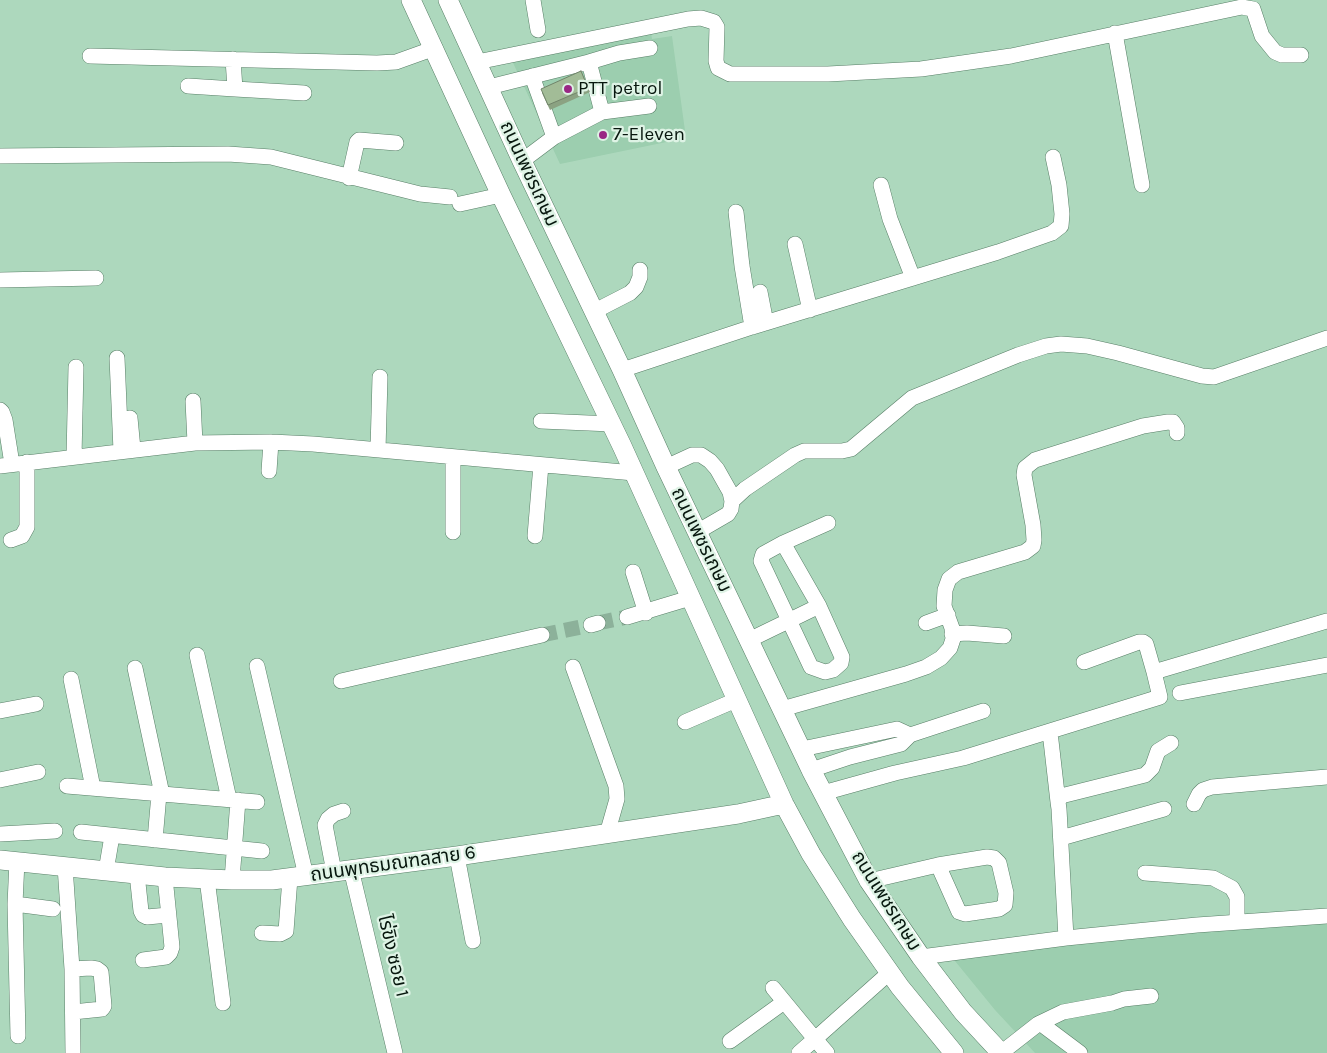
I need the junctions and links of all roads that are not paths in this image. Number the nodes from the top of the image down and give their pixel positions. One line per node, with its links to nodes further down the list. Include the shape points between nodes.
1 (411, 0): 7 (main road, ถนนเพชรเกษม)
2 (533, 0): 5 (street)
3 (451, 1): 12 (main road, ถนนเพชรเกษม)
4 (1245, 4): 6 (street); 9 (street, via 1254,9 1262,36 1275,52)
5 (538, 30)
6 (1115, 33): 12 (street, via 1011,56 921,69 828,74 730,74 718,68 716,61 717,27 714,22 701,18); 28 (street)
7 (435, 48): 11 (street, via 396,62 377,64); 29 (main road, ถนนเพชรเกษม)
8 (650, 48): 13 (street)
9 (1301, 55)
10 (90, 56): 11 (street)
11 (233, 59): 17 (street)
12 (478, 62): 16 (main road, ถนนเพชรเกษม)
13 (589, 62): 14 (street); 20 (street)
14 (532, 76): 16 (street); 21 (street)
15 (188, 86): 17 (street)
16 (489, 87): 25 (main road, ถนนเพชรเกษม)
17 (235, 89): 18 (street)
18 (304, 93)
19 (649, 106): 20 (street)
20 (602, 112): 21 (street)
21 (554, 137): 25 (street)
22 (396, 143): 26 (street, via 356,142)
23 (0, 156): 26 (street, via 228,154 270,157)
24 (1053, 157): 34 (street, via 1061,204 1061,226 1052,233 1007,249)
25 (522, 161): 38 (main road, ถนนเพชรเกษม)
26 (349, 178): 29 (street, via 455,200)
27 (882, 185): 34 (street, via 890,219)
28 (1142, 185)
29 (499, 190): 49 (main road, ถนนเพชรเกษม)
30 (736, 212): 39 (street, via 742,266)
31 (795, 244): 37 (street)
32 (640, 270): 38 (street, via 636,287 630,293)
33 (96, 278): 35 (street)
34 (913, 278): 37 (street)
35 (0, 280)
36 (760, 292): 39 (street)
37 (810, 310): 39 (street)
38 (594, 311): 43 (main road, ถนนเพชรเกษม)
39 (759, 325): 43 (street)
40 (1327, 338): 62 (street, via 1214,377 1087,346 1046,346 912,398 851,449 804,451 795,455)
41 (116, 358): 53 (street)
42 (76, 367): 55 (street)
43 (622, 370): 59 (main road, ถนนเพชรเกษม)
44 (380, 377): 54 (street)
45 (193, 401): 51 (street)
46 (0, 410): 57 (street, via 5,420)
47 (130, 418): 53 (street)
48 (541, 421): 49 (street)
49 (612, 424): 61 (main road, ถนนเพชรเกษม)
50 (1177, 433): 73 (street, via 1173,422 1143,426 1029,464 1024,475 1033,525 1032,546 1024,552 953,575 945,590 944,606)
51 (195, 442): 52 (street); 53 (street)
52 (271, 442): 54 (street); 60 (street)
53 (127, 450): 55 (street)
54 (378, 450): 56 (street)
55 (74, 456): 57 (street)
56 (453, 456): 58 (street); 64 (street)
57 (13, 464): 67 (street, via 27,527 22,536)
58 (541, 465): 61 (street); 66 (street)
59 (666, 467): 62 (street, via 692,455 701,455 717,469); 65 (main road, ถนนเพชรเกษม)
60 (269, 471)
61 (634, 473): 70 (main road, ถนนเพชรเกษม)
62 (732, 501): 65 (street, via 728,514)
63 (828, 523): 68 (street)
64 (453, 532)
65 (697, 532): 81 (main road, ถนนเพชรเกษม)
66 (535, 536)
67 (12, 540)
68 (783, 542): 71 (street); 76 (street, via 763,554 761,561)
69 (633, 572): 72 (street)
70 (690, 598): 72 (street); 92 (main road, ถนนเพชรเกษม)
71 (819, 606): 76 (street); 76 (street, via 842,658 833,670 825,672 811,667)
72 (646, 613): 74 (street)
73 (948, 615): 77 (street); 78 (street)
74 (627, 617)
75 (1327, 620): 88 (street)
76 (786, 621): 81 (street)
77 (926, 623)
78 (952, 634): 80 (street); 94 (street, via 950,648 926,667)
79 (542, 635): 90 (street)
80 (1004, 636)
81 (749, 640): 94 (main road, ถนนเพชรเกษม)
82 (197, 654): 112 (street)
83 (1084, 662): 88 (street, via 1143,642)
84 (1327, 665): 91 (street)
85 (257, 666): 137 (street)
86 (573, 667): 122 (street, via 616,786 617,799)
87 (135, 668): 111 (street)
88 (1154, 672): 91 (street)
89 (71, 679): 109 (street)
90 (341, 681)
91 (1171, 695): 98 (street)
92 (736, 700): 97 (street); 115 (main road, ถนนเพชรเกษม)
93 (36, 704): 96 (street)
94 (782, 708): 102 (main road, ถนนเพชรเกษม)
95 (983, 711): 99 (street)
96 (0, 712)
97 (685, 722)
98 (1050, 732): 110 (street, via 963,758); 114 (street)
99 (910, 735): 100 (street, via 897,729); 103 (street, via 901,744)
100 (843, 741): 102 (street); 103 (street)
101 (1171, 743): 114 (street, via 1158,751 1152,768 1145,775 1061,796)
102 (802, 750): 104 (main road, ถนนเพชรเกษม)
103 (850, 757): 104 (street)
104 (810, 770): 110 (main road, ถนนเพชรเกษม)
105 (38, 772): 107 (street)
106 (1327, 777): 116 (street, via 1212,787 1198,794)
107 (0, 780)
108 (67, 786): 109 (street)
109 (93, 788): 111 (street)
110 (823, 793): 140 (main road, ถนนเพชรเกษม)
111 (161, 794): 112 (street); 125 (street)
112 (234, 800): 113 (street); 126 (street)
113 (257, 802)
114 (1058, 802): 124 (street)
115 (784, 804): 122 (main road, ถนนพุทธมณฑลสาย 6); 152 (main road, ถนนเพชรเกษม, via 830,887)
116 (1194, 804)
117 (1164, 809): 124 (street)
118 (343, 811): 133 (street, ไร่ขิง ซอย 1, via 328,818 325,825)
119 (55, 831): 121 (street)
120 (81, 832): 123 (street)
121 (0, 834)
122 (607, 834): 128 (main road, ถนนพุทธมณฑลสาย 6)
123 (112, 836): 125 (street); 132 (street)
124 (1061, 838): 147 (street)
125 (155, 840): 126 (street)
126 (236, 848): 127 (street); 139 (street)
127 (262, 850)
128 (457, 856): 133 (main road, ถนนพุทธมณฑลสาย 6); 148 (street)
129 (9, 860): 131 (main road, ถนนพุทธมณฑลสาย 6); 141 (street)
130 (938, 865): 130 (street, via 994,858 999,863 1006,893 1005,905 965,914 959,912); 140 (street)
131 (65, 866): 132 (main road, ถนนพุทธมณฑลสาย 6); 151 (street)
132 (106, 871): 135 (main road, ถนนพุทธมณฑลสาย 6)
133 (343, 871): 137 (main road, ถนนพุทธมณฑลสาย 6); 163 (street, ไร่ขิง ซอย 1)
134 (1145, 873): 145 (street, via 1213,878 1226,884 1237,897)
135 (137, 874): 136 (main road, ถนนพุทธมณฑลสาย 6); 143 (street, via 143,915)
136 (165, 877): 138 (main road, ถนนพุทธมณฑลสาย 6); 143 (street)
137 (298, 877): 139 (main road, ถนนพุทธมณฑลสาย 6); 146 (street, via 286,931)
138 (207, 880): 139 (main road, ถนนพุทธมณฑลสาย 6); 156 (street)
139 (232, 880)
140 (870, 881): 149 (main road, ถนนเพชรเกษม)
141 (15, 904): 142 (street); 159 (street)
142 (53, 909)
143 (168, 916): 150 (street, via 170,953 166,957)
144 (1327, 916): 145 (street)
145 (1237, 922): 147 (street)
146 (262, 933)
147 (1066, 938): 149 (street)
148 (473, 941)
149 (921, 957): 167 (main road, ถนนเพชรเกษม, via 963,1012)
150 (143, 960)
151 (72, 969): 157 (street); 157 (street, via 91,968 101,972 104,1006 102,1009)
152 (889, 973): 160 (street); 166 (main road, ถนนเพชรเกษม)
153 (773, 988): 155 (street)
154 (1151, 996): 158 (street, via 1062,1012)
155 (784, 1002): 160 (street); 161 (street)
156 (223, 1003)
157 (72, 1012): 162 (street)
158 (1040, 1023): 167 (street); 168 (street)
159 (18, 1036)
160 (815, 1039): 164 (street); 165 (street)
161 (730, 1041)
162 (74, 1053)
163 (395, 1053)
164 (799, 1053)
165 (827, 1053)
166 (954, 1053)
167 (1001, 1053)
168 (1080, 1053)

